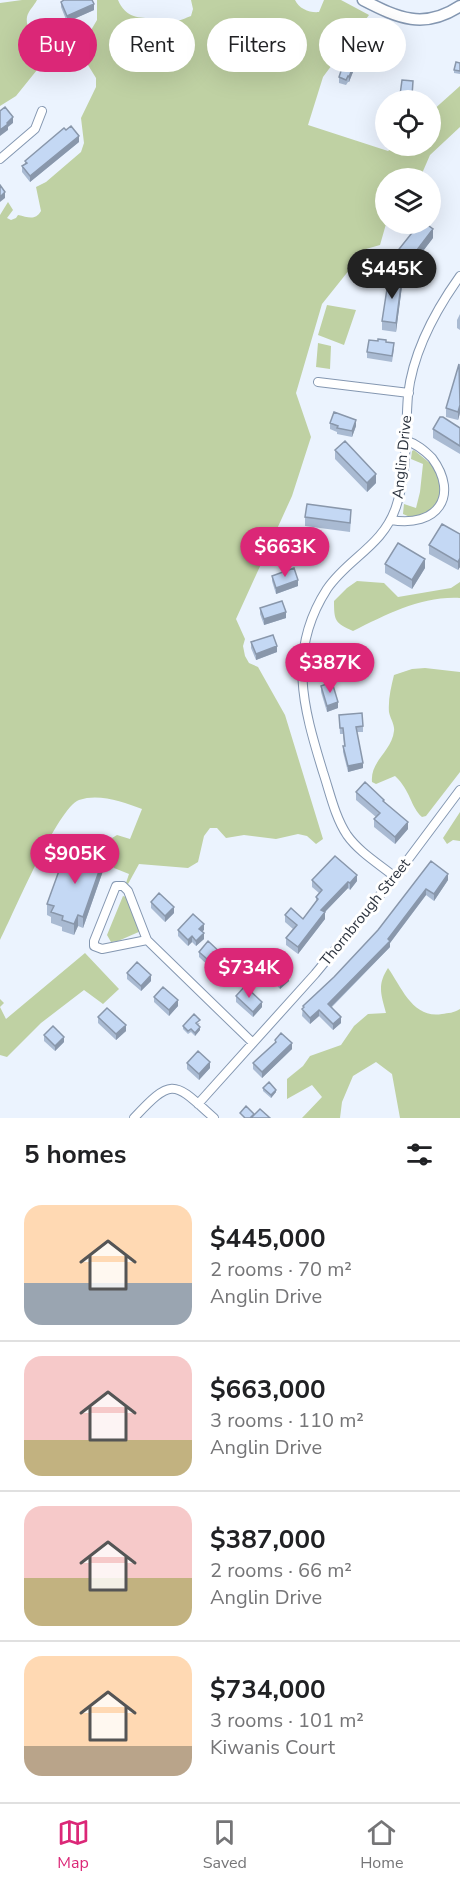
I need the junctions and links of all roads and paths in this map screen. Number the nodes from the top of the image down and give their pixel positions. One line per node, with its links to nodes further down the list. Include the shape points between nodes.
1 (363, 0): 2 (street, via 392,15 415,20 440,16)
2 (460, 6)
3 (42, 111): 4 (street, via 35,129)
4 (0, 159)
5 (460, 276): 7 (street, Anglin Drive, via 422,341)
6 (318, 382): 7 (street)
7 (409, 393): 8 (street, Anglin Drive)
8 (405, 440): 9 (street, Anglin Drive, via 402,482); 9 (street, via 418,445 441,466 450,493 445,505 432,517 412,522)
9 (391, 520): 11 (street, Anglin Drive, via 375,542 326,591 306,638 301,680 314,741 340,824 352,841)
10 (460, 790): 11 (street, Thornbrough Street)
11 (395, 877): 13 (street, Thornbrough Street)
12 (147, 940): 12 (street, via 128,891 116,886 94,946 102,949); 13 (street)
13 (253, 1043): 14 (street, Thornbrough Street)
14 (198, 1104): 15 (street, via 181,1089 172,1088 152,1098); 16 (street)
15 (134, 1118)
16 (214, 1118)

